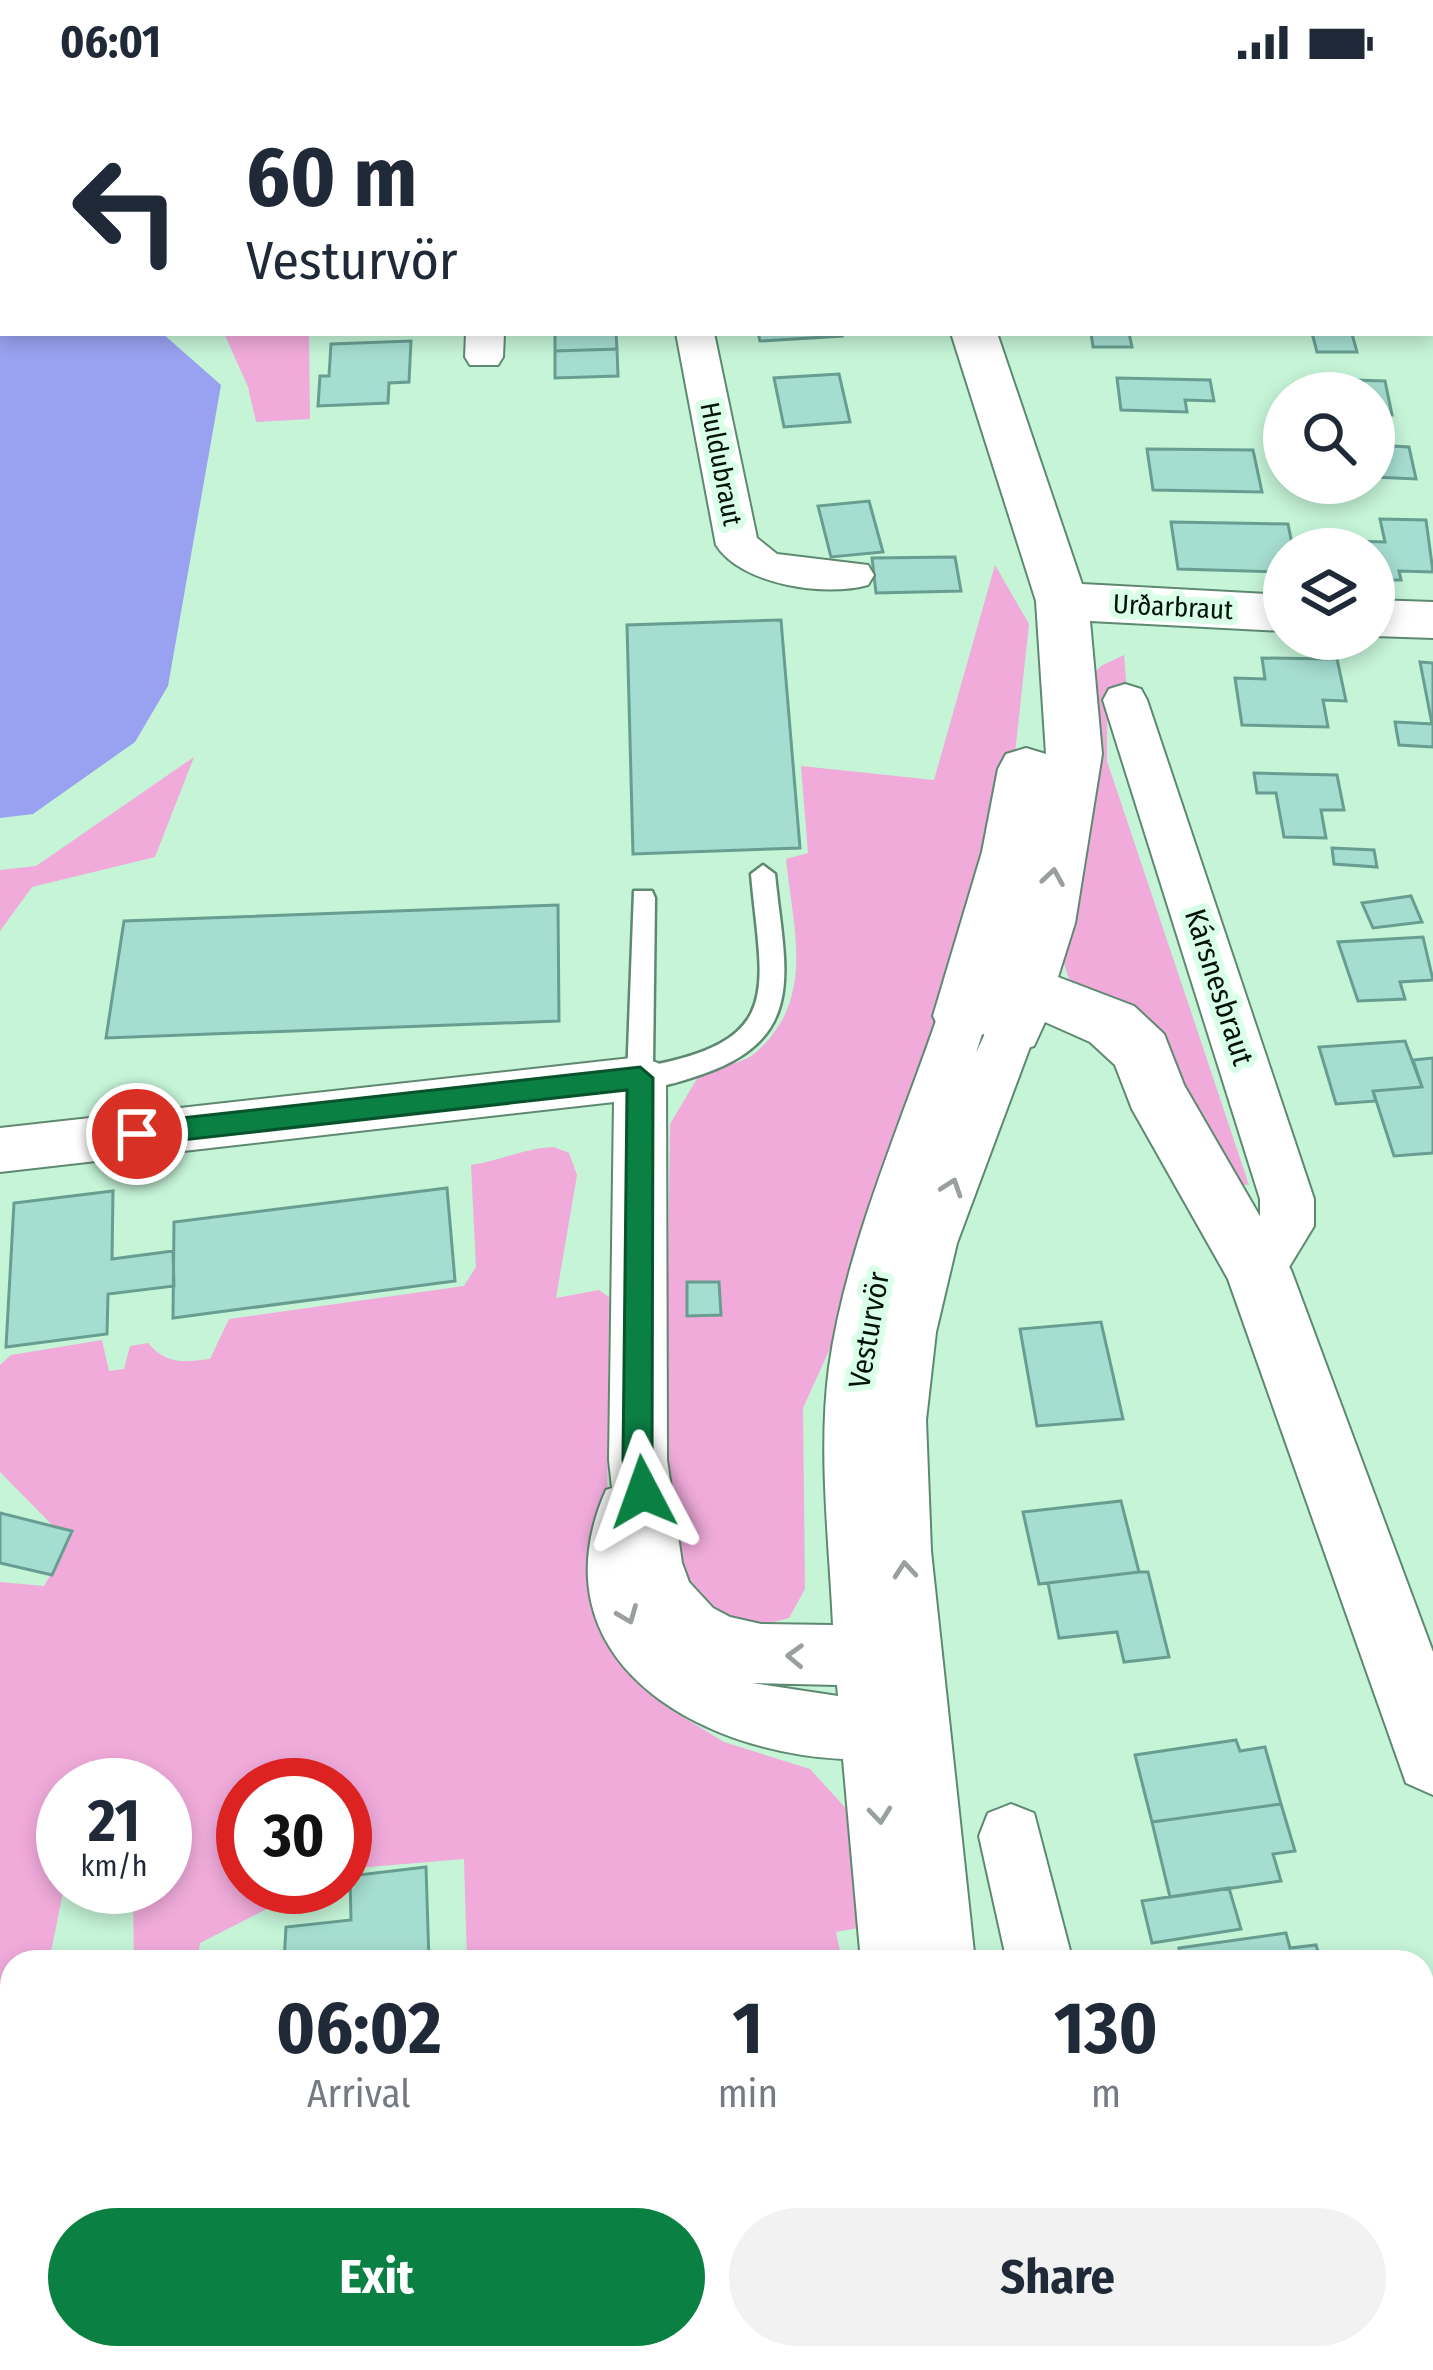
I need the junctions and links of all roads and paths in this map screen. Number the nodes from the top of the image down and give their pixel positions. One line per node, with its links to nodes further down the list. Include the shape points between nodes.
1 (696, 336): 3 (street, Huldubraut, via 737,545 767,567)
2 (975, 336): 4 (street)
3 (853, 575)
4 (1062, 601): 5 (street, Urðarbraut); 11 (street, via 1074,754 1046,923)
5 (1263, 612)
6 (1395, 618): 7 (street)
7 (1433, 620)
8 (1125, 700): 14 (street, Kársnesbraut, via 1287,1199 1287,1226)
9 (763, 874): 12 (lane, via 772,986 764,1024 735,1054)
10 (643, 898): 12 (lane)
11 (993, 1002): 14 (street, via 1154,1091); 16 (street, Vesturvör, via 901,1378)
12 (640, 1078): 13 (street); 15 (street)
13 (0, 1150)
14 (1258, 1270): 18 (street)
15 (638, 1460): 16 (street, one-way to 15, via 760,1654 691,1629 665,1601 652,1563); 17 (street, one-way to 17, via 617,1585 643,1647 686,1686 734,1711 789,1724)
16 (889, 1656): 17 (street, Vesturvör)
17 (896, 1729): 20 (street, Vesturvör, one-way to 20); 21 (street, Vesturvör)
18 (1433, 1756)
19 (1011, 1836): 22 (street)
20 (894, 1950)
21 (939, 1950)
22 (1037, 1950)

